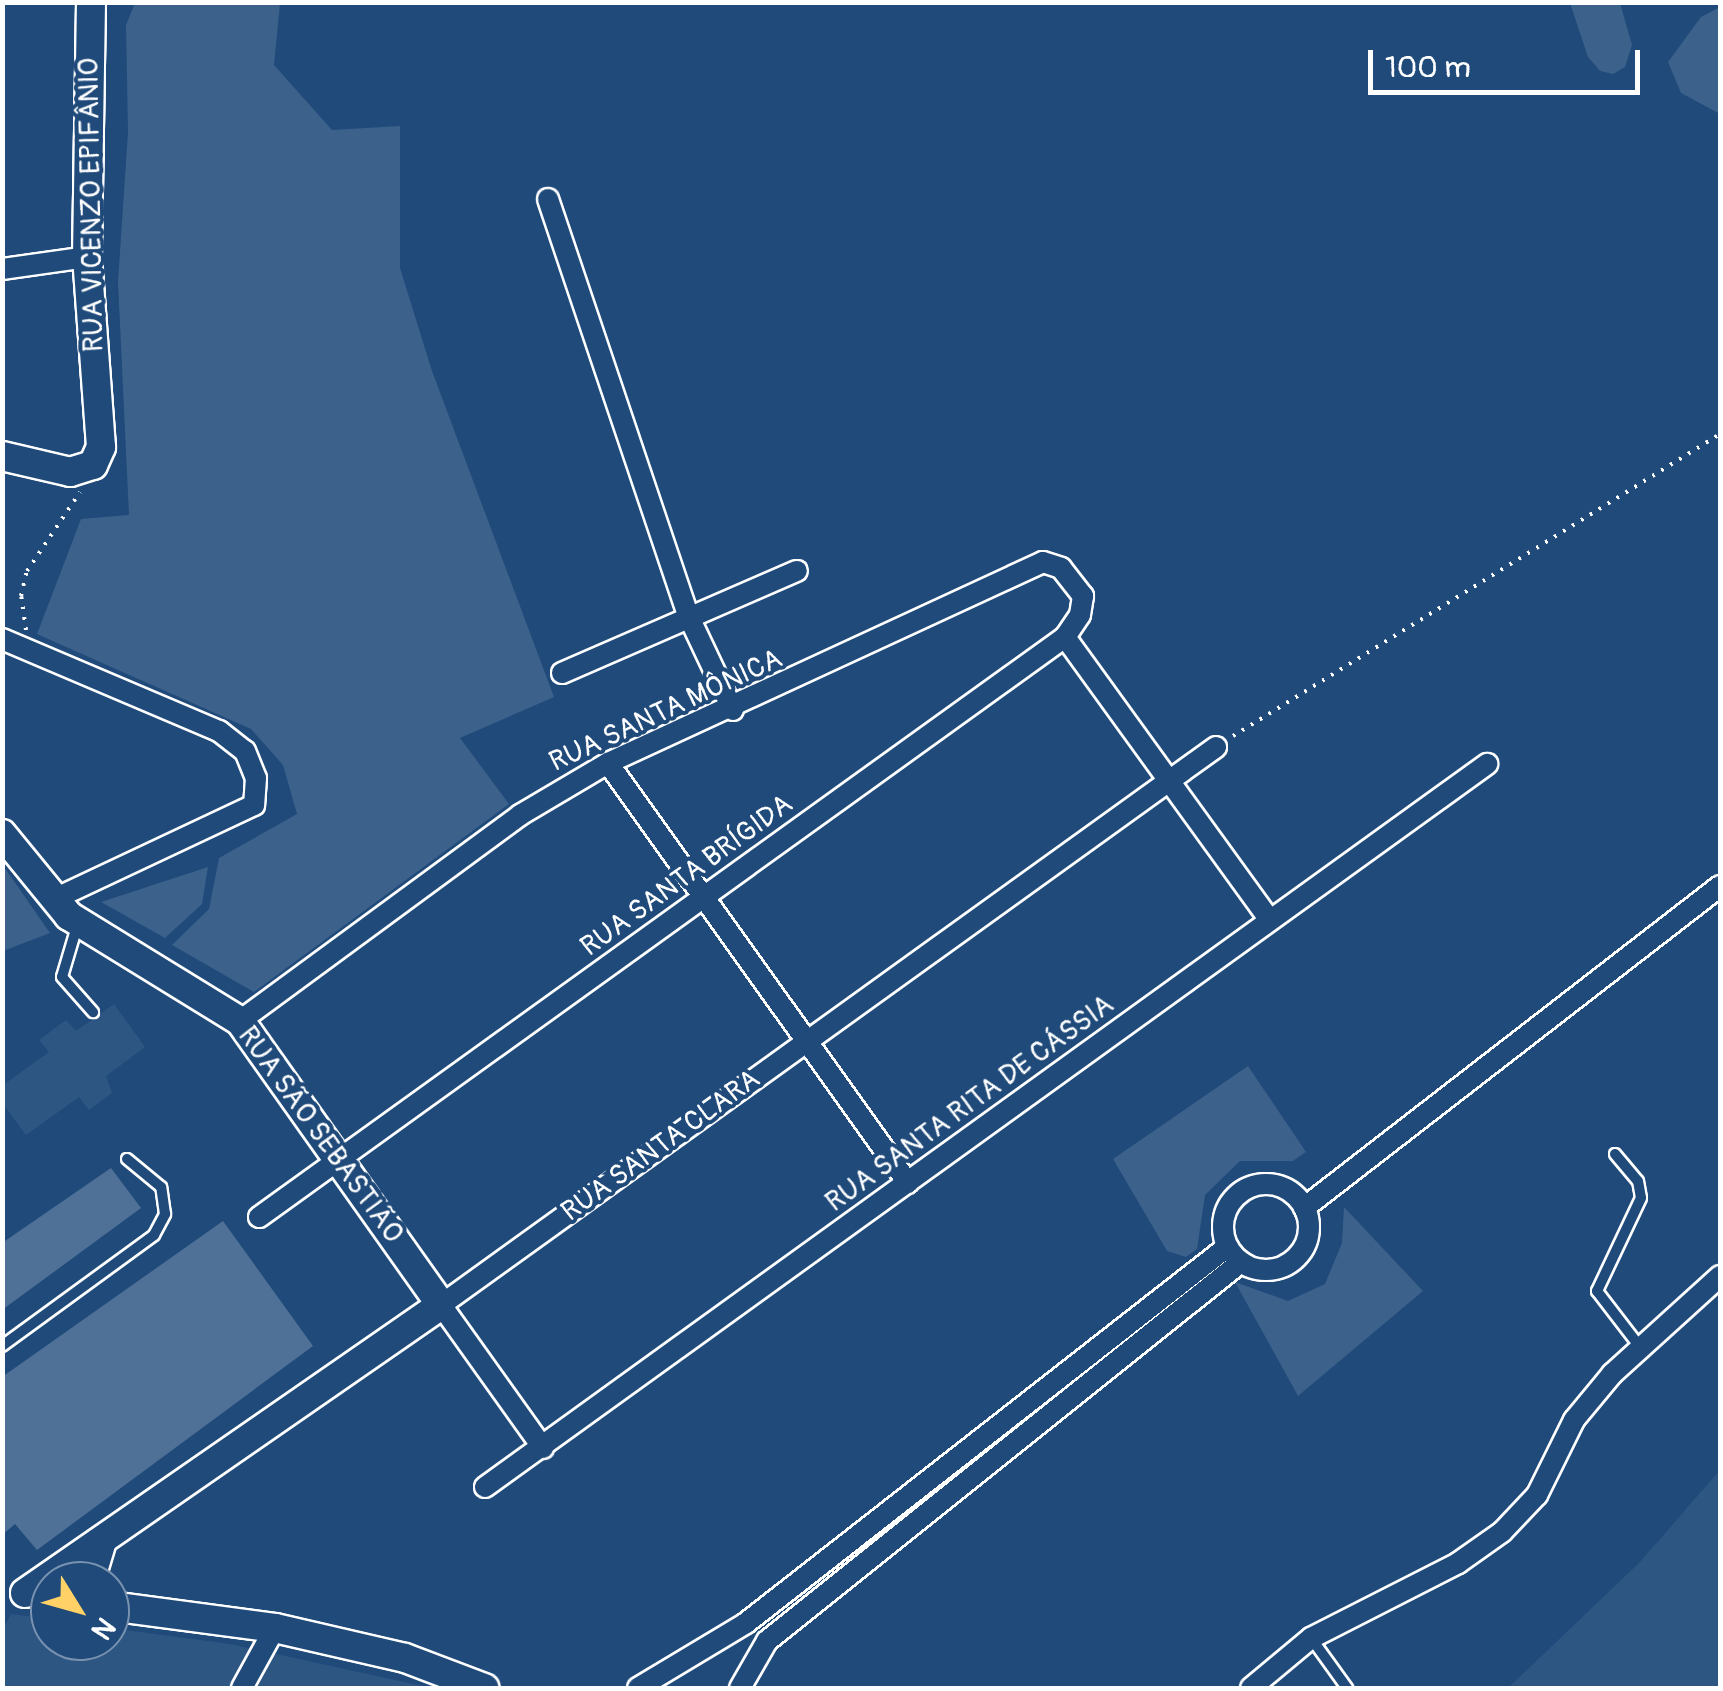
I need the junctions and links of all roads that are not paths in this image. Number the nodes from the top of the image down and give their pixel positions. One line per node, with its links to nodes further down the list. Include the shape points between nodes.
1 (91, 2): 3 (street, RUA VICENZO EPIFÂNIO)
2 (548, 200): 7 (street)
3 (87, 257): 4 (street); 5 (street, RUA VICENZO EPIFÂNIO, via 101,446 92,465 70,472)
4 (2, 269)
5 (2, 456)
6 (798, 571): 7 (street)
7 (689, 617): 10 (street); 11 (street)
8 (1065, 637): 11 (street, RUA SANTA MÔNICA, via 1083,596 1061,568 1043,562); 15 (street); 18 (street, RUA SANTA BRÍGIDA)
9 (2, 639): 19 (street, via 219,731 245,751 256,778 254,805)
10 (562, 673)
11 (733, 710): 13 (street, RUA SANTA MÔNICA)
12 (1216, 746): 15 (street, RUA SANTA CLARA)
13 (608, 763): 18 (street); 23 (street, RUA SANTA MÔNICA, via 520,815)
14 (1487, 764): 20 (street, RUA SANTA RITA DE CÁSSIA)
15 (1168, 779): 20 (street); 24 (street, RUA SANTA CLARA)
16 (2, 834): 19 (street, RUA SÃO SEBASTIÃO)
17 (1720, 886): 29 (street)
18 (703, 899): 24 (street); 27 (street, RUA SANTA BRÍGIDA)
19 (52, 900): 21 (street, RUA SÃO SEBASTIÃO)
20 (1270, 920): 28 (street, RUA SANTA RITA DE CÁSSIA)
21 (78, 922): 22 (lane, via 62,977); 23 (street, RUA SÃO SEBASTIÃO)
22 (93, 1012)
23 (240, 1021): 27 (street, RUA SÃO SEBASTIÃO)
24 (806, 1042): 28 (street); 33 (street, RUA SANTA CLARA)
25 (1615, 1154): 35 (lane, via 1638,1181 1641,1198 1597,1291)
26 (128, 1160): 34 (lane, via 161,1187 166,1214 154,1235)
27 (340, 1162): 30 (street, RUA SANTA BRÍGIDA); 33 (street, RUA SÃO SEBASTIÃO)
28 (908, 1183): 36 (street, RUA SANTA RITA DE CÁSSIA)
29 (1304, 1208): 31 (street, via 1308,1236 1294,1260 1268,1270); 31 (street, via 1279,1186 1251,1187 1229,1205)
30 (259, 1217)
31 (1234, 1254): 44 (street, via 746,1623); 49 (street, via 768,1641)
32 (1720, 1276): 35 (street)
33 (441, 1305): 36 (street, RUA SÃO SEBASTIÃO); 38 (street, RUA SANTA CLARA)
34 (2, 1346)
35 (1641, 1348): 43 (street, via 1574,1420 1537,1495 1502,1532)
36 (543, 1448): 37 (street, RUA SANTA RITA DE CÁSSIA)
37 (484, 1487)
38 (102, 1541): 39 (street); 40 (street, RUA SANTA CLARA)
39 (96, 1561)
40 (26, 1593)
41 (130, 1609): 42 (street)
42 (275, 1628): 45 (street); 46 (street, via 405,1658)
43 (1311, 1638): 50 (street); 51 (lane)
44 (679, 1665): 47 (street); 48 (street)
45 (242, 1688)
46 (484, 1688)
47 (638, 1688)
48 (658, 1688)
49 (740, 1688)
50 (1251, 1688)
51 (1347, 1688)

